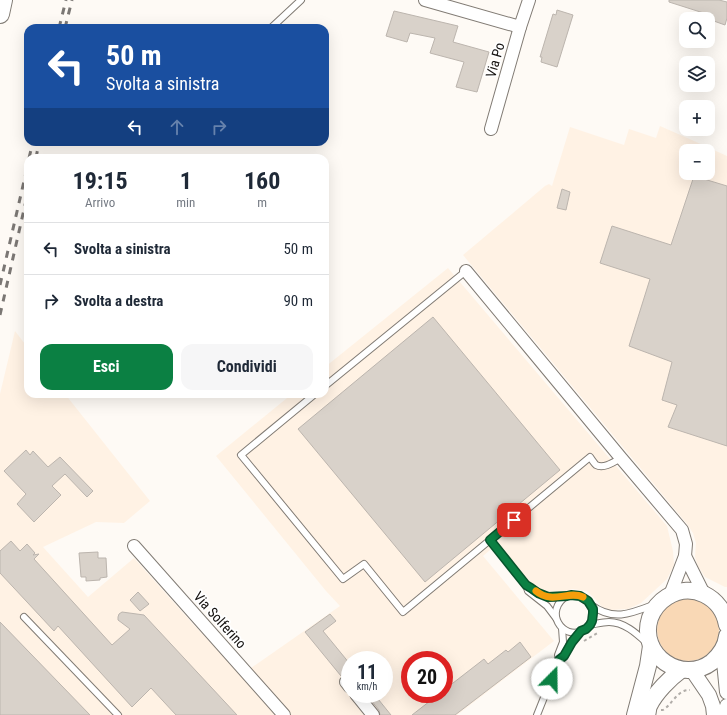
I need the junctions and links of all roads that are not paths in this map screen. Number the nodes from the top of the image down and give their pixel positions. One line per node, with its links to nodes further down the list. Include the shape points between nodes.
1 (3, 0): 5 (main road)
2 (301, 0): 6 (lane)
3 (426, 0): 7 (street)
4 (529, 0): 7 (street, Via Po)
5 (0, 14)
6 (275, 24)
7 (520, 27): 8 (street, Via Po)
8 (492, 129)
9 (466, 271): 10 (lane); 12 (street)
10 (329, 383)
11 (310, 398): 13 (lane, via 241,455 343,579 364,564 403,612)
12 (621, 458): 13 (lane, via 600,466 590,457); 15 (street, via 682,530)
13 (490, 540): 16 (lane)
14 (134, 546): 36 (street, Via Solferino)
15 (686, 556): 17 (street); 20 (street)
16 (526, 585): 19 (lane, via 548,597); 23 (lane, via 528,591 547,606)
17 (706, 595): 18 (main road); 20 (main road, via 686,591); 25 (main road, via 722,610)
18 (727, 595)
19 (567, 596): 21 (lane, via 580,596); 23 (lane, via 557,605)
20 (664, 599): 21 (lane, via 636,612 620,615 599,611); 29 (main road, via 654,610 649,622)
21 (591, 605): 24 (lane, via 593,613)
22 (24, 617): 35 (lane)
23 (556, 618): 26 (lane)
24 (590, 625): 27 (lane); 29 (lane, via 608,622 620,624)
25 (727, 625)
26 (562, 628): 27 (lane, via 571,632); 30 (lane, via 563,642 558,655)
27 (581, 631): 30 (lane)
28 (726, 639): 31 (main road, via 721,652 712,662 701,668); 32 (street, via 724,662)
29 (651, 646): 31 (main road, via 666,664); 39 (main road)
30 (559, 660): 38 (lane)
31 (687, 670): 40 (main road, via 669,679 649,706); 41 (street, via 709,695)
32 (727, 692)
33 (363, 703): 37 (street)
34 (727, 706): 42 (street)
35 (118, 715)
36 (284, 715)
37 (373, 715)
38 (537, 715)
39 (635, 715)
40 (647, 715)
41 (714, 715)
42 (725, 715)

